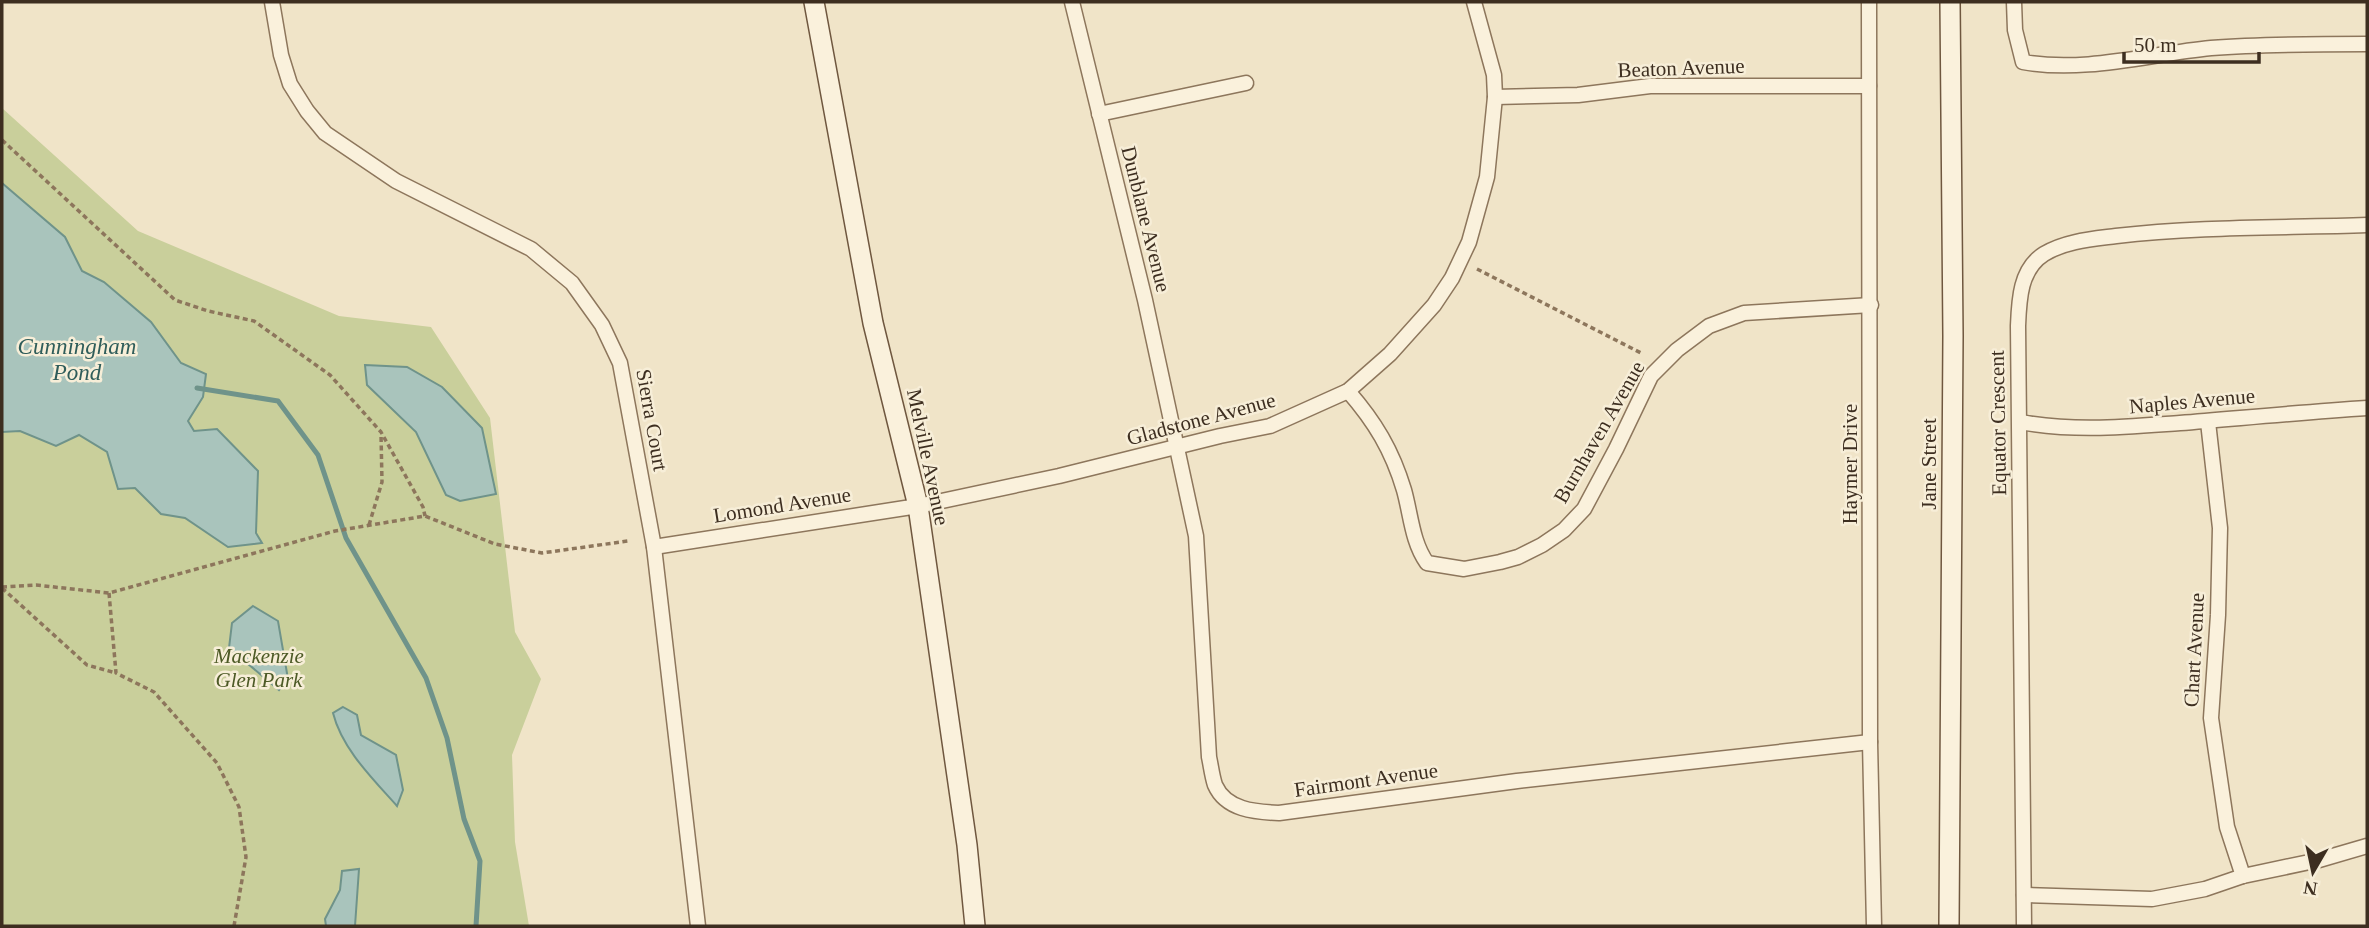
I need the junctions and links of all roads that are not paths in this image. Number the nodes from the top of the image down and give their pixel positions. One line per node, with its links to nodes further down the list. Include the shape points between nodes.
1 (272, 2): 21 (street, Sierra Court, via 290,83 325,133 396,181 531,249 572,283 603,325 621,363)
2 (814, 2): 20 (street, Melville Avenue, via 873,323)
3 (1072, 2): 12 (street, Dunblane Avenue)
4 (1474, 2): 11 (street, Gladstone Avenue, via 1494,75)
5 (1869, 2): 10 (street, Haymer Drive)
6 (1950, 2): 29 (street, Jane Street)
7 (2014, 2): 8 (street, via 2023,62 2044,65 2088,65 2211,48)
8 (2367, 44)
9 (1246, 83): 12 (street)
10 (1868, 86): 11 (street, Beaton Avenue, via 1650,86 1577,95); 14 (street, Haymer Drive)
11 (1495, 97): 15 (street, Gladstone Avenue, via 1486,177 1469,243 1452,278 1390,354)
12 (1099, 114): 19 (street, Dunblane Avenue)
13 (2367, 225): 17 (street, Equator Crescent, via 2143,233 2079,241 2044,254 2028,270 2019,304)
14 (1871, 305): 15 (street, Burnhaven Avenue, via 1744,313 1709,326 1651,376 1584,509 1542,545 1481,567 1427,563 1418,551 1393,458 1375,423); 22 (street, Haymer Drive)
15 (1348, 391): 19 (street, Gladstone Avenue, via 1270,426)
16 (2367, 408): 18 (street, Naples Avenue)
17 (2020, 422): 18 (street, Naples Avenue, via 2133,428); 25 (street, Equator Crescent)
18 (2208, 422): 24 (street, Chart Avenue, via 2220,528 2211,718 2227,827)
19 (1176, 447): 20 (street, Gladstone Avenue); 22 (street, Fairmont Avenue, via 1196,536 1209,757 1215,785 1226,801 1244,809 1279,813)
20 (918, 506): 21 (street, Lomond Avenue); 27 (street, Melville Avenue)
21 (654, 547): 26 (street, Sierra Court)
22 (1870, 742): 28 (street, Haymer Drive)
23 (2367, 846): 24 (street)
24 (2243, 876): 25 (street, via 2152,899)
25 (2024, 895): 30 (street, Equator Crescent)
26 (698, 926)
27 (975, 926)
28 (1874, 926)
29 (1949, 926)
30 (2024, 926)

